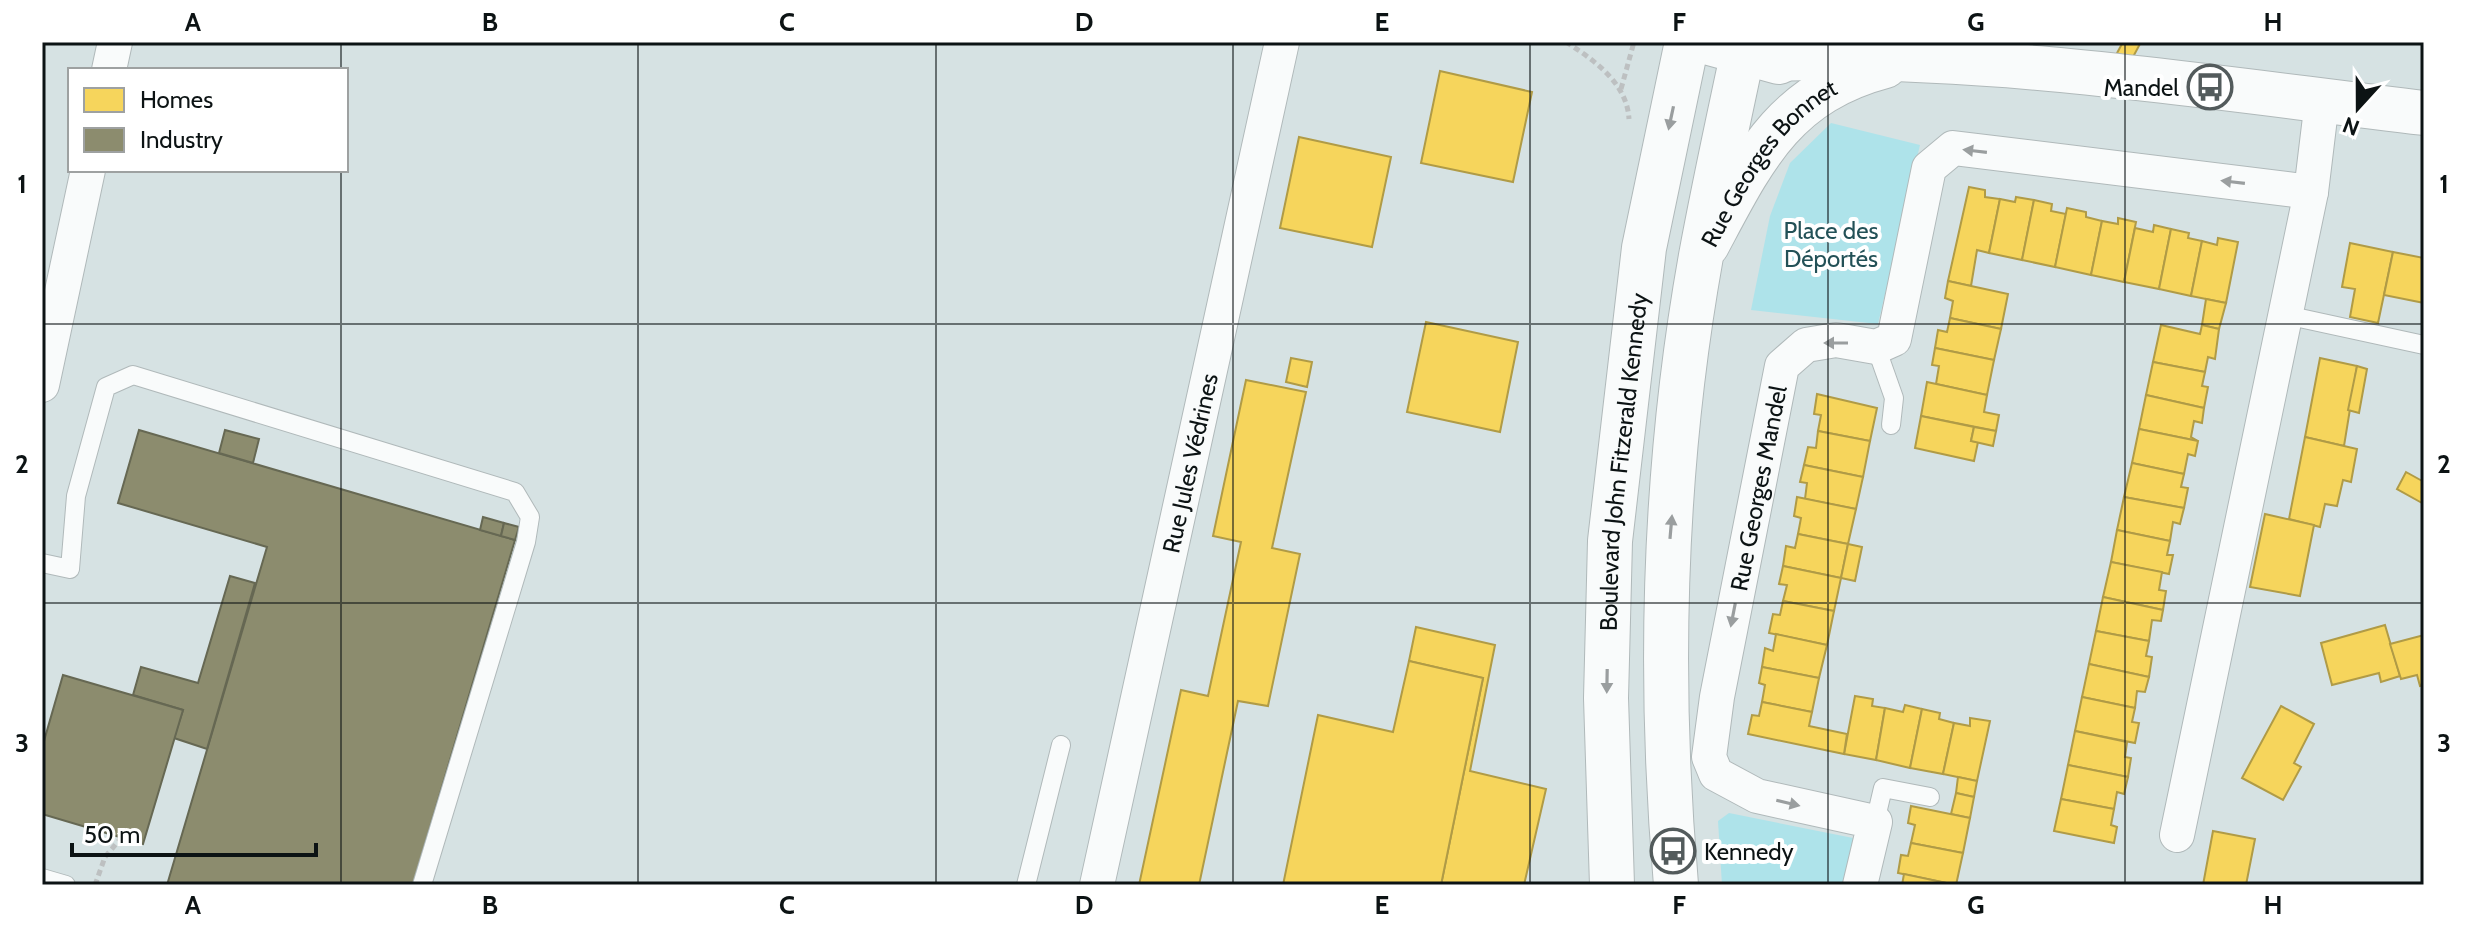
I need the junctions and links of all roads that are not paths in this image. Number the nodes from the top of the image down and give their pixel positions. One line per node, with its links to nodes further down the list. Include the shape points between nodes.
1 (115, 42): 6 (street)
2 (1282, 42): 30 (street, Rue Jules Védrines)
3 (1687, 42): 31 (main road, Boulevard John Fitzerald Kennedy, one-way to 31, via 1644,248 1610,541 1606,698)
4 (1741, 49): 5 (main road, Rue Georges Bonnet); 11 (main road)
5 (1844, 58): 7 (main road, Rue Georges Bonnet, via 2017,56); 11 (main road, Rue Georges Bonnet, via 1767,143)
6 (109, 68)
7 (2322, 101): 8 (main road, Rue Georges Bonnet); 10 (street)
8 (2424, 113)
9 (88, 172): 15 (street)
10 (2311, 192): 12 (street); 14 (street, one-way to 14, via 1953,148 1929,168 1894,339)
11 (1701, 258): 18 (main road, one-way to 11, via 1669,542)
12 (2286, 315): 13 (lane); 25 (street)
13 (2424, 345)
14 (1876, 347): 16 (lane, via 1894,398); 19 (street, Rue Georges Mandel, one-way to 19, via 1836,340 1806,345 1782,366)
15 (42, 385)
16 (1891, 425)
17 (42, 563): 28 (lane, via 70,569 76,496 106,387 133,375 515,492 530,517 526,542)
18 (1666, 693): 19 (street); 22 (main road)
19 (1717, 697): 21 (street, Rue Georges Mandel, via 1709,757)
20 (1061, 745): 29 (lane)
21 (1716, 774): 22 (street); 24 (street, one-way to 24, via 1757,796)
22 (1670, 783): 32 (main road)
23 (1930, 797): 24 (lane, via 1883,788)
24 (1875, 822): 33 (street)
25 (2177, 835)
26 (42, 878): 27 (lane)
27 (66, 885)
28 (422, 885)
29 (1026, 885)
30 (1097, 885)
31 (1612, 885)
32 (1676, 885)
33 (1860, 885)

